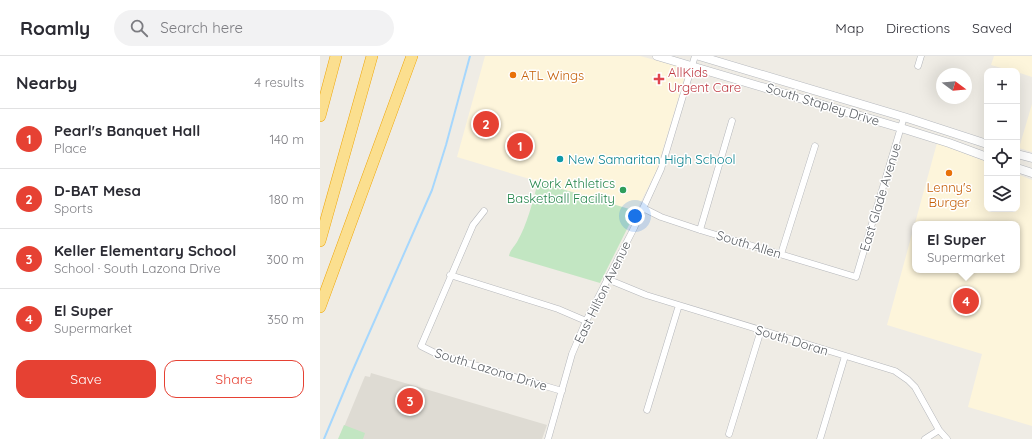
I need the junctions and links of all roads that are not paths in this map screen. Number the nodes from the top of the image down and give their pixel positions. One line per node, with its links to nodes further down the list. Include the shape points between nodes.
1 (336, 56): 11 (highway)
2 (372, 56): 25 (highway)
3 (412, 56): 31 (highway)
4 (657, 56): 8 (main road, South Stapley Drive)
5 (695, 56): 9 (street, East Hilton Avenue)
6 (699, 56): 12 (main road, South Stapley Drive)
7 (921, 56): 10 (street)
8 (669, 58): 9 (main road, South Stapley Drive)
9 (692, 66): 14 (main road, South Stapley Drive); 22 (street, East Hilton Avenue, via 661,169)
10 (918, 66)
11 (320, 116)
12 (904, 117): 14 (street, East Glade Avenue); 15 (main road, South Stapley Drive)
13 (732, 121): 24 (street)
14 (901, 128): 17 (main road, South Stapley Drive); 28 (street, East Glade Avenue)
15 (984, 143)
16 (815, 146): 26 (street)
17 (984, 154)
18 (1020, 155): 19 (main road)
19 (1032, 158)
20 (1020, 169): 21 (main road)
21 (1032, 173)
22 (643, 208): 24 (street, South Allen); 29 (street, East Hilton Avenue)
23 (484, 211): 27 (street, via 472,225)
24 (700, 230): 26 (street, South Allen)
25 (320, 242)
26 (781, 254): 28 (street, South Allen)
27 (450, 275): 32 (street, via 558,309); 35 (street, South Lazona Drive, via 420,346 438,354)
28 (856, 277)
29 (607, 279): 30 (street, South Doran); 32 (street, East Hilton Avenue)
30 (679, 305): 33 (street, South Doran); 36 (street)
31 (320, 307)
32 (586, 321): 35 (street, East Hilton Avenue, via 572,354)
33 (761, 330): 34 (street, South Doran); 38 (street)
34 (845, 356): 37 (street, South Doran, via 895,371 908,380 915,387); 40 (street)
35 (562, 391): 39 (street, East Hilton Avenue)
36 (648, 410)
37 (939, 430): 41 (street); 42 (street, South Doran)
38 (729, 434)
39 (548, 439)
40 (820, 439)
41 (925, 439)
42 (947, 439)

